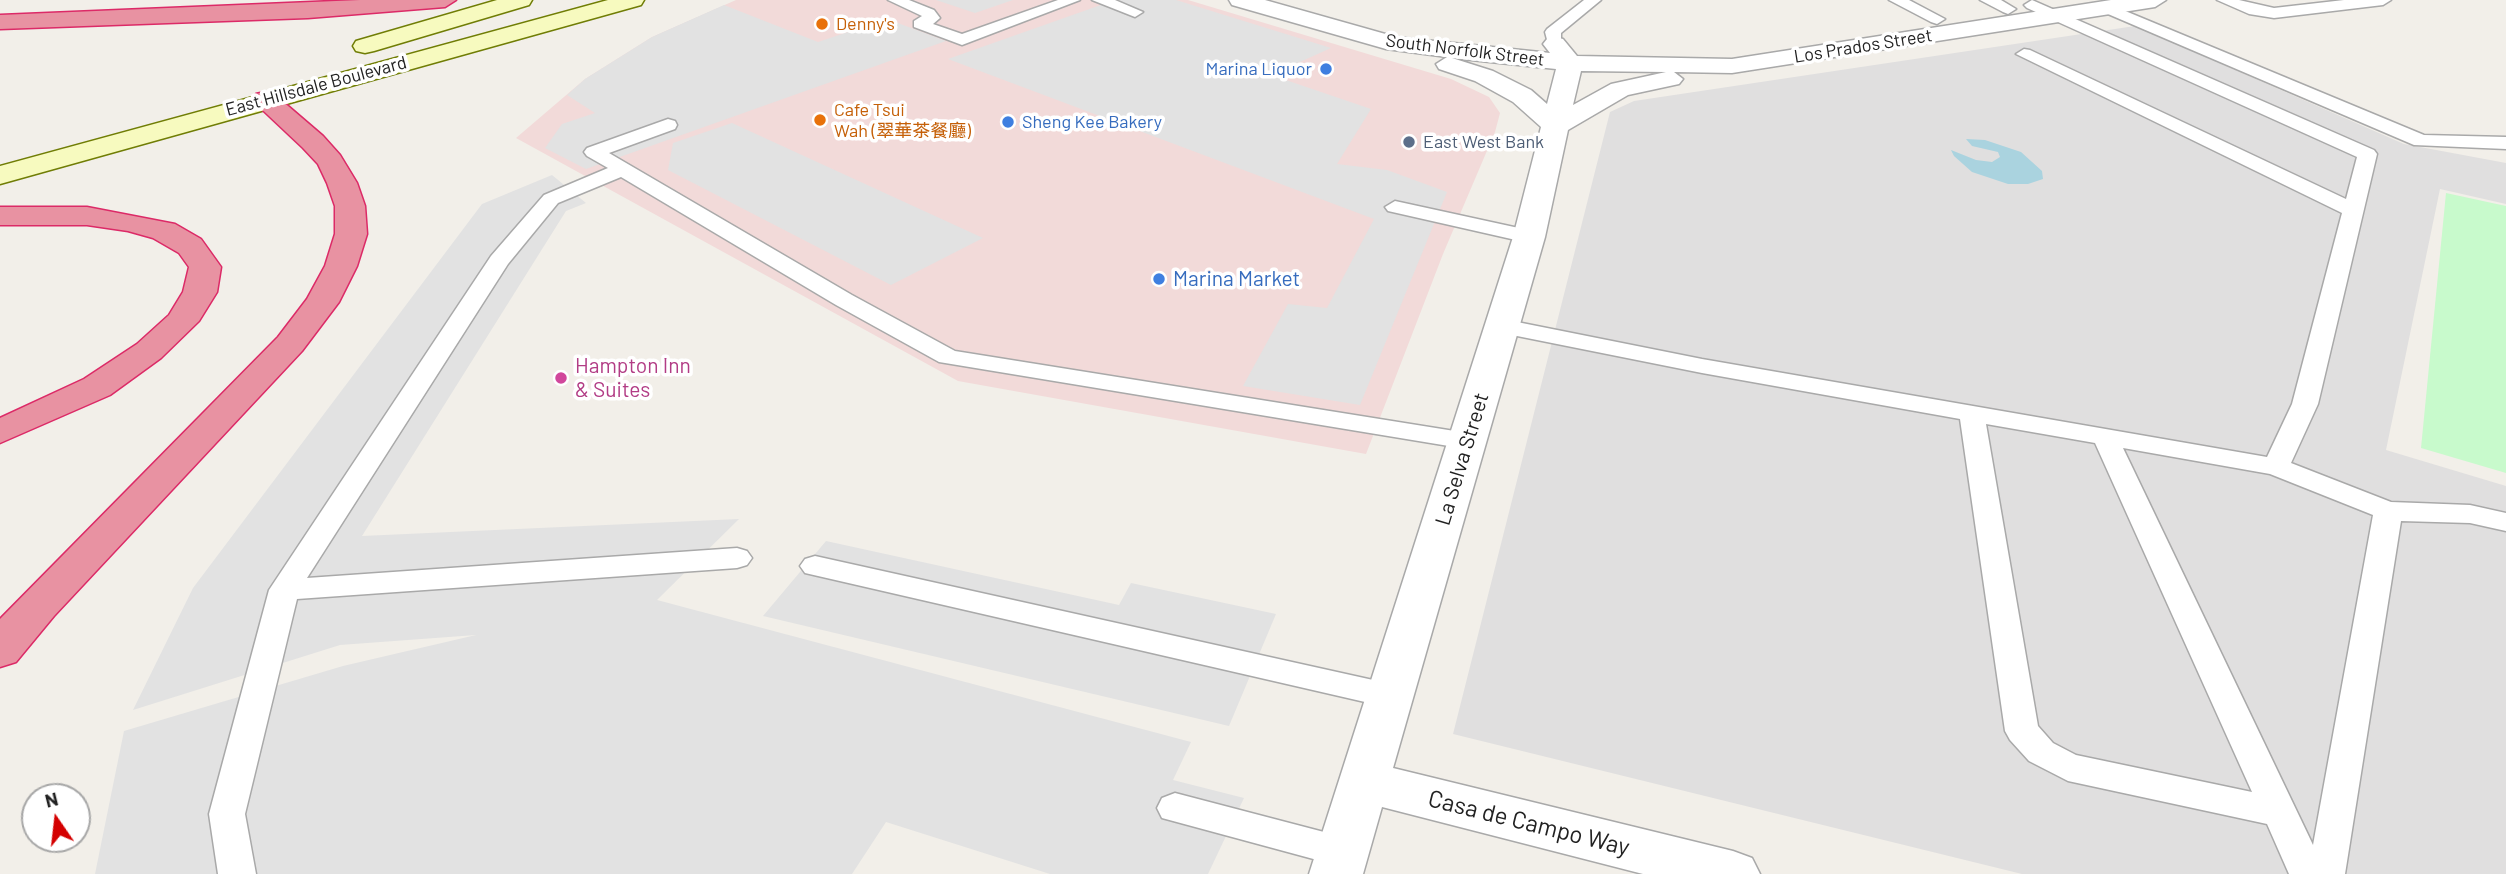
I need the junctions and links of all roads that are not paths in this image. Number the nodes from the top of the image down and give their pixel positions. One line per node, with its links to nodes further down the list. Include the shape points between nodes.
1 (445, 0): 20 (highway, via 308,11)
2 (521, 0): 23 (main road, East Hillsdale Boulevard)
3 (633, 0): 27 (main road, East Hillsdale Boulevard)
4 (897, 0): 18 (lane, via 932,18 920,24 962,40)
5 (1072, 0): 18 (lane)
6 (1100, 0): 17 (lane)
7 (1240, 0): 22 (street, South Norfolk Street)
8 (1593, 0): 24 (lane, via 1553,32)
9 (1898, 0): 19 (lane)
10 (2155, 0): 16 (street, Los Prados Street)
11 (2225, 0): 12 (lane, via 2274,13)
12 (2383, 0)
13 (1998, 4): 15 (street, Los Prados Street); 19 (street, Los Prados Street)
14 (1004, 8): 18 (lane)
15 (2062, 8): 16 (street, Los Prados Street); 26 (street, Los Prados Street); 35 (lane, via 2367,154)
16 (2106, 8): 30 (lane, via 2421,141)
17 (1135, 12)
18 (1029, 16)
19 (1937, 19): 24 (street, Los Prados Street, via 1713,47)
20 (0, 22)
21 (1413, 23): 24 (street, South Norfolk Street)
22 (1394, 44): 24 (street, South Norfolk Street); 29 (street, via 1484,76 1521,96)
23 (339, 54)
24 (1563, 54): 26 (street, Los Prados Street); 29 (street, La Selva Street)
25 (2024, 54): 35 (lane)
26 (1732, 66): 29 (street, via 1620,89)
27 (252, 92): 31 (main road, East Hillsdale Boulevard); 33 (main road, East Hillsdale Boulevard); 49 (highway, via 313,142 342,183 350,206 351,234 341,266 322,302 290,344 38,604)
28 (668, 125): 32 (lane, via 594,152)
29 (1556, 126): 37 (street, La Selva Street)
30 (2506, 144)
31 (0, 151)
32 (625, 168): 42 (lane, via 844,300 948,356); 48 (lane, via 551,199 499,261)
33 (0, 175)
34 (1395, 207): 37 (lane)
35 (2353, 210): 43 (lane, via 2305,404)
36 (0, 216): 40 (highway, via 88,216 129,222 164,231 190,246 205,267 200,292 183,321 149,351 97,387)
37 (1529, 237): 38 (street, La Selva Street)
38 (1502, 326): 39 (lane); 42 (street, La Selva Street)
39 (1972, 415): 41 (lane); 53 (lane, via 2022,732 2041,752 2068,768)
40 (0, 432)
41 (2105, 437): 43 (lane); 53 (lane)
42 (1467, 441): 50 (street, La Selva Street)
43 (2276, 467): 44 (lane)
44 (2388, 511): 45 (lane, via 2470,514); 58 (lane)
45 (2506, 522)
46 (737, 558): 48 (lane)
47 (815, 566): 50 (lane)
48 (284, 590): 55 (lane, via 227,814)
49 (0, 650)
50 (1391, 696): 51 (street, La Selva Street)
51 (1365, 782): 54 (street, La Selva Street); 56 (street, Casa de Campo Way)
52 (1175, 808): 54 (lane)
53 (2279, 812): 57 (lane)
54 (1339, 863)
55 (237, 874)
56 (1734, 874)
57 (2308, 874)
58 (2326, 874)

